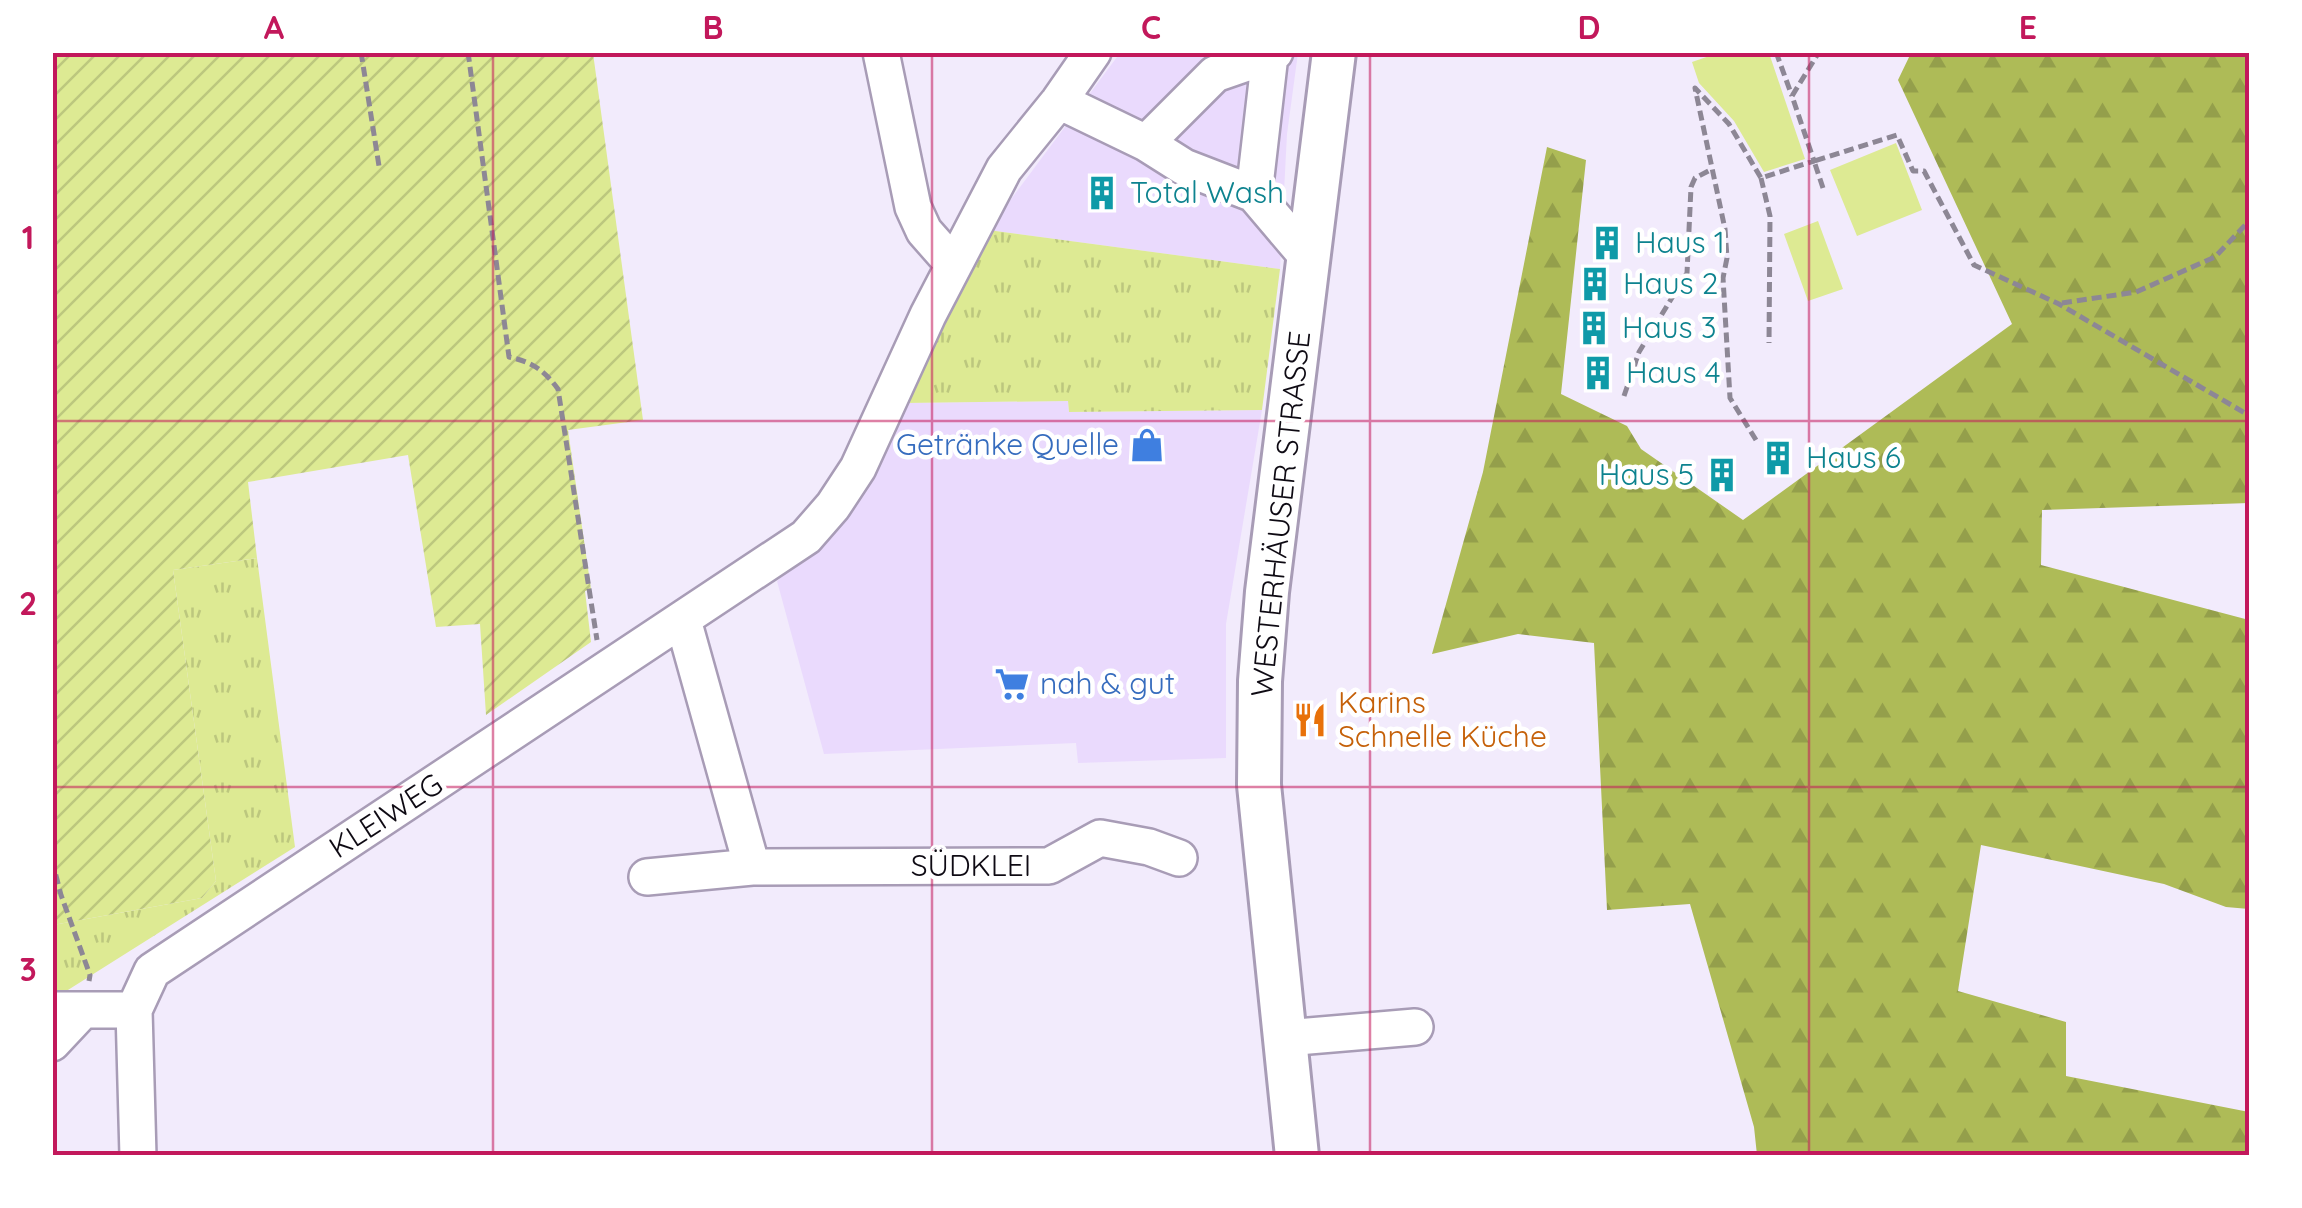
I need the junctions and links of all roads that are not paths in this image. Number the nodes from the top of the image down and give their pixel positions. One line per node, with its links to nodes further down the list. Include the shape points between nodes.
1 (881, 52): 9 (street, via 913,207)
2 (1093, 52): 5 (street, KLEIWEG)
3 (1334, 52): 8 (main road, WESTERHÄUSER STRASSE)
4 (1272, 54): 6 (street, via 1215,74); 7 (street)
5 (1060, 101): 6 (street); 9 (street, KLEIWEG, via 1004,169)
6 (1146, 143): 7 (street, via 1184,167)
7 (1254, 194): 8 (street)
8 (1310, 260): 17 (main road, WESTERHÄUSER STRASSE, via 1260,681 1259,785)
9 (954, 265): 10 (street, KLEIWEG, via 858,468 833,506 806,536)
10 (683, 620): 12 (street); 15 (street, KLEIWEG, via 152,971)
11 (1179, 858): 12 (street, SÜDKLEI, via 1100,838 1049,866)
12 (752, 866): 13 (street, SÜDKLEI)
13 (647, 877)
14 (67, 1010): 15 (street); 18 (street)
15 (134, 1010): 19 (street)
16 (1415, 1027): 17 (street)
17 (1285, 1038): 20 (main road, WESTERHÄUSER STRASSE)
18 (52, 1043)
19 (138, 1156)
20 (1297, 1156)

